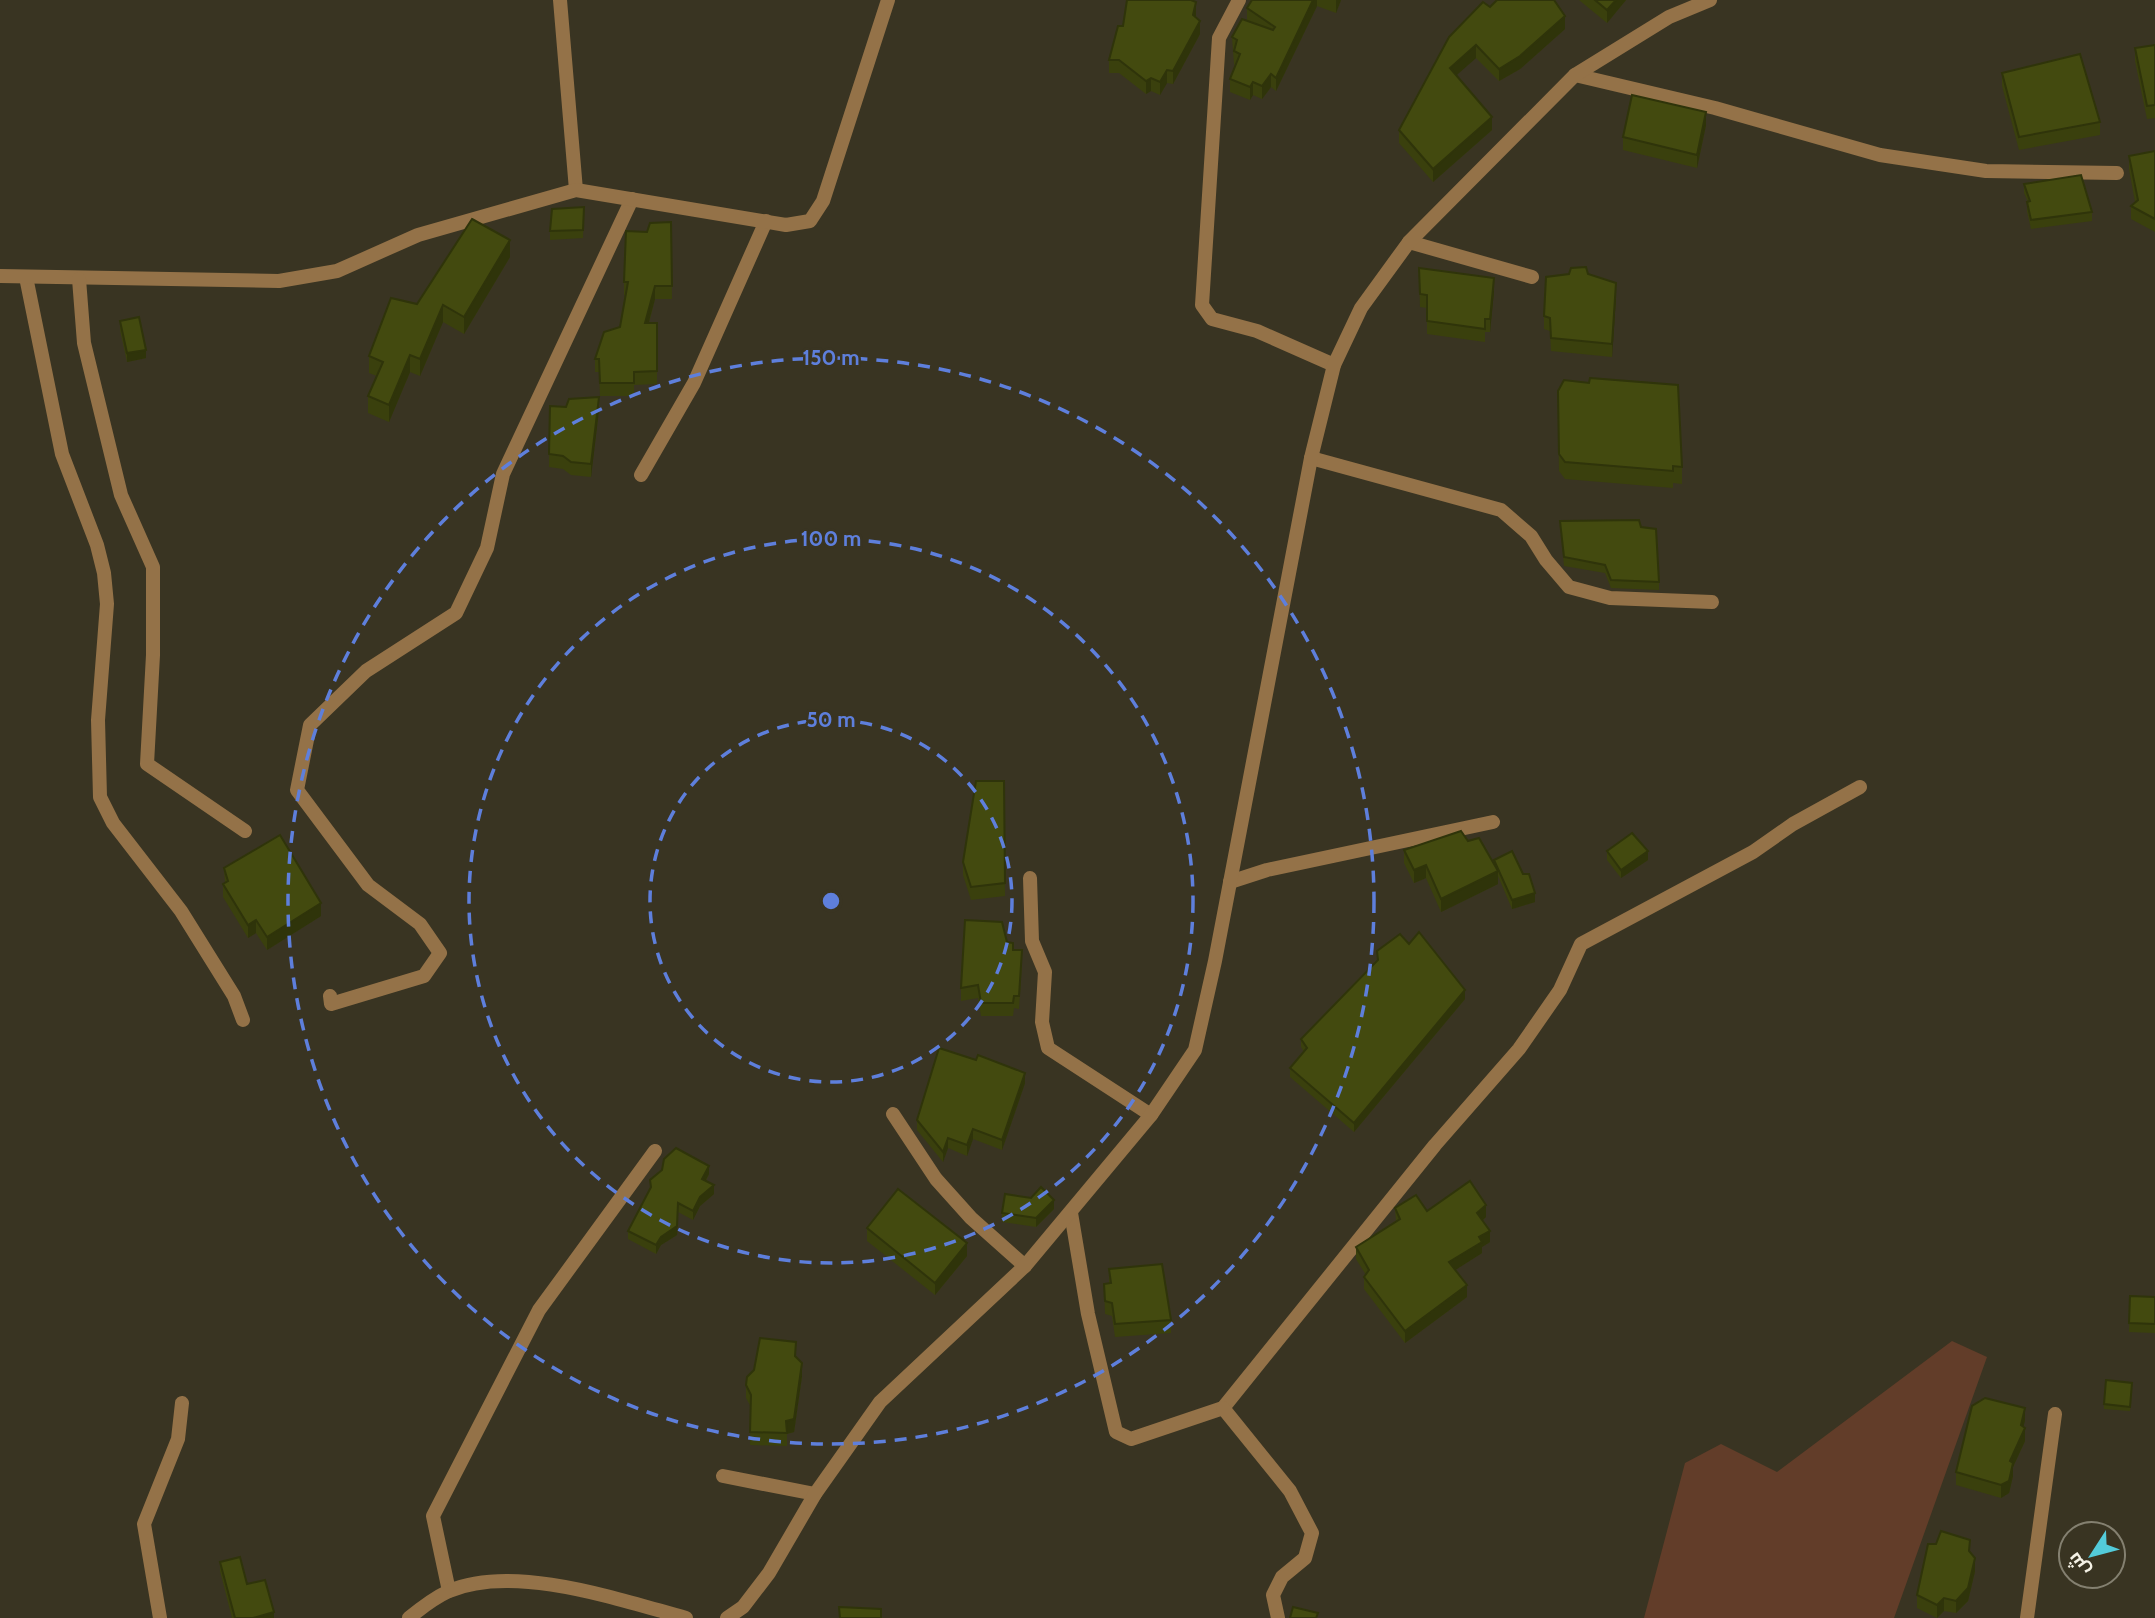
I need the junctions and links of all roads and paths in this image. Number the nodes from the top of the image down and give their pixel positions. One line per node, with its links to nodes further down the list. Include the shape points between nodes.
1 (559, 0): 7 (street)
2 (888, 0): 9 (street, via 823,201 810,221 786,225)
3 (1239, 0): 15 (street, via 1219,38 1202,305 1212,318 1257,331)
4 (1710, 0): 5 (street, via 1669,17)
5 (1575, 75): 6 (street, via 1715,108 1880,155 1986,171); 10 (street)
6 (2117, 173)
7 (576, 190): 8 (street); 14 (street, via 418,235 326,273 279,281)
8 (632, 199): 9 (street); 24 (street, via 503,474 487,548 456,613 366,671 310,725 297,790 368,885 421,924 440,953 424,976 331,1004)
9 (766, 221): 17 (street, via 694,383)
10 (1409, 242): 13 (street); 15 (street, via 1361,309)
11 (0, 276): 12 (street)
12 (26, 277): 14 (street); 25 (street, via 62,454 104,573 107,604 98,720 100,797 113,823 181,911 234,996)
13 (1532, 277)
14 (79, 279): 21 (street, via 83,343 121,495 153,567 147,764)
15 (1334, 366): 16 (street)
16 (1311, 458): 18 (street, via 1501,510 1531,536 1569,587 1610,598); 23 (street)
17 (641, 475)
18 (1712, 601)
19 (1860, 787): 32 (street, via 1753,852 1581,944 1560,990 1519,1049 1435,1145)
20 (1493, 822): 23 (street)
21 (245, 831)
22 (1030, 878): 27 (street, via 1032,941 1045,972 1042,1023 1048,1048)
23 (1230, 882): 27 (street, via 1195,1049)
24 (330, 996)
25 (243, 1020)
26 (893, 1114): 30 (street, via 936,1179)
27 (1151, 1115): 29 (street)
28 (655, 1151): 36 (street, via 539,1310 433,1516)
29 (1071, 1213): 30 (street); 32 (street, via 1088,1314 1116,1432 1131,1439)
30 (1025, 1266): 35 (street, via 880,1402)
31 (182, 1403): 37 (street, via 178,1439 144,1524)
32 (1223, 1408): 41 (street, via 1290,1491 1312,1533 1305,1558 1282,1577 1273,1595)
33 (2055, 1415): 42 (street)
34 (723, 1476): 35 (street)
35 (815, 1494): 40 (street, via 769,1573 743,1606)
36 (449, 1591): 38 (street); 39 (street, via 491,1581 523,1583 578,1591)
37 (160, 1618)
38 (409, 1618)
39 (686, 1618)
40 (727, 1618)
41 (1278, 1618)
42 (2027, 1618)

